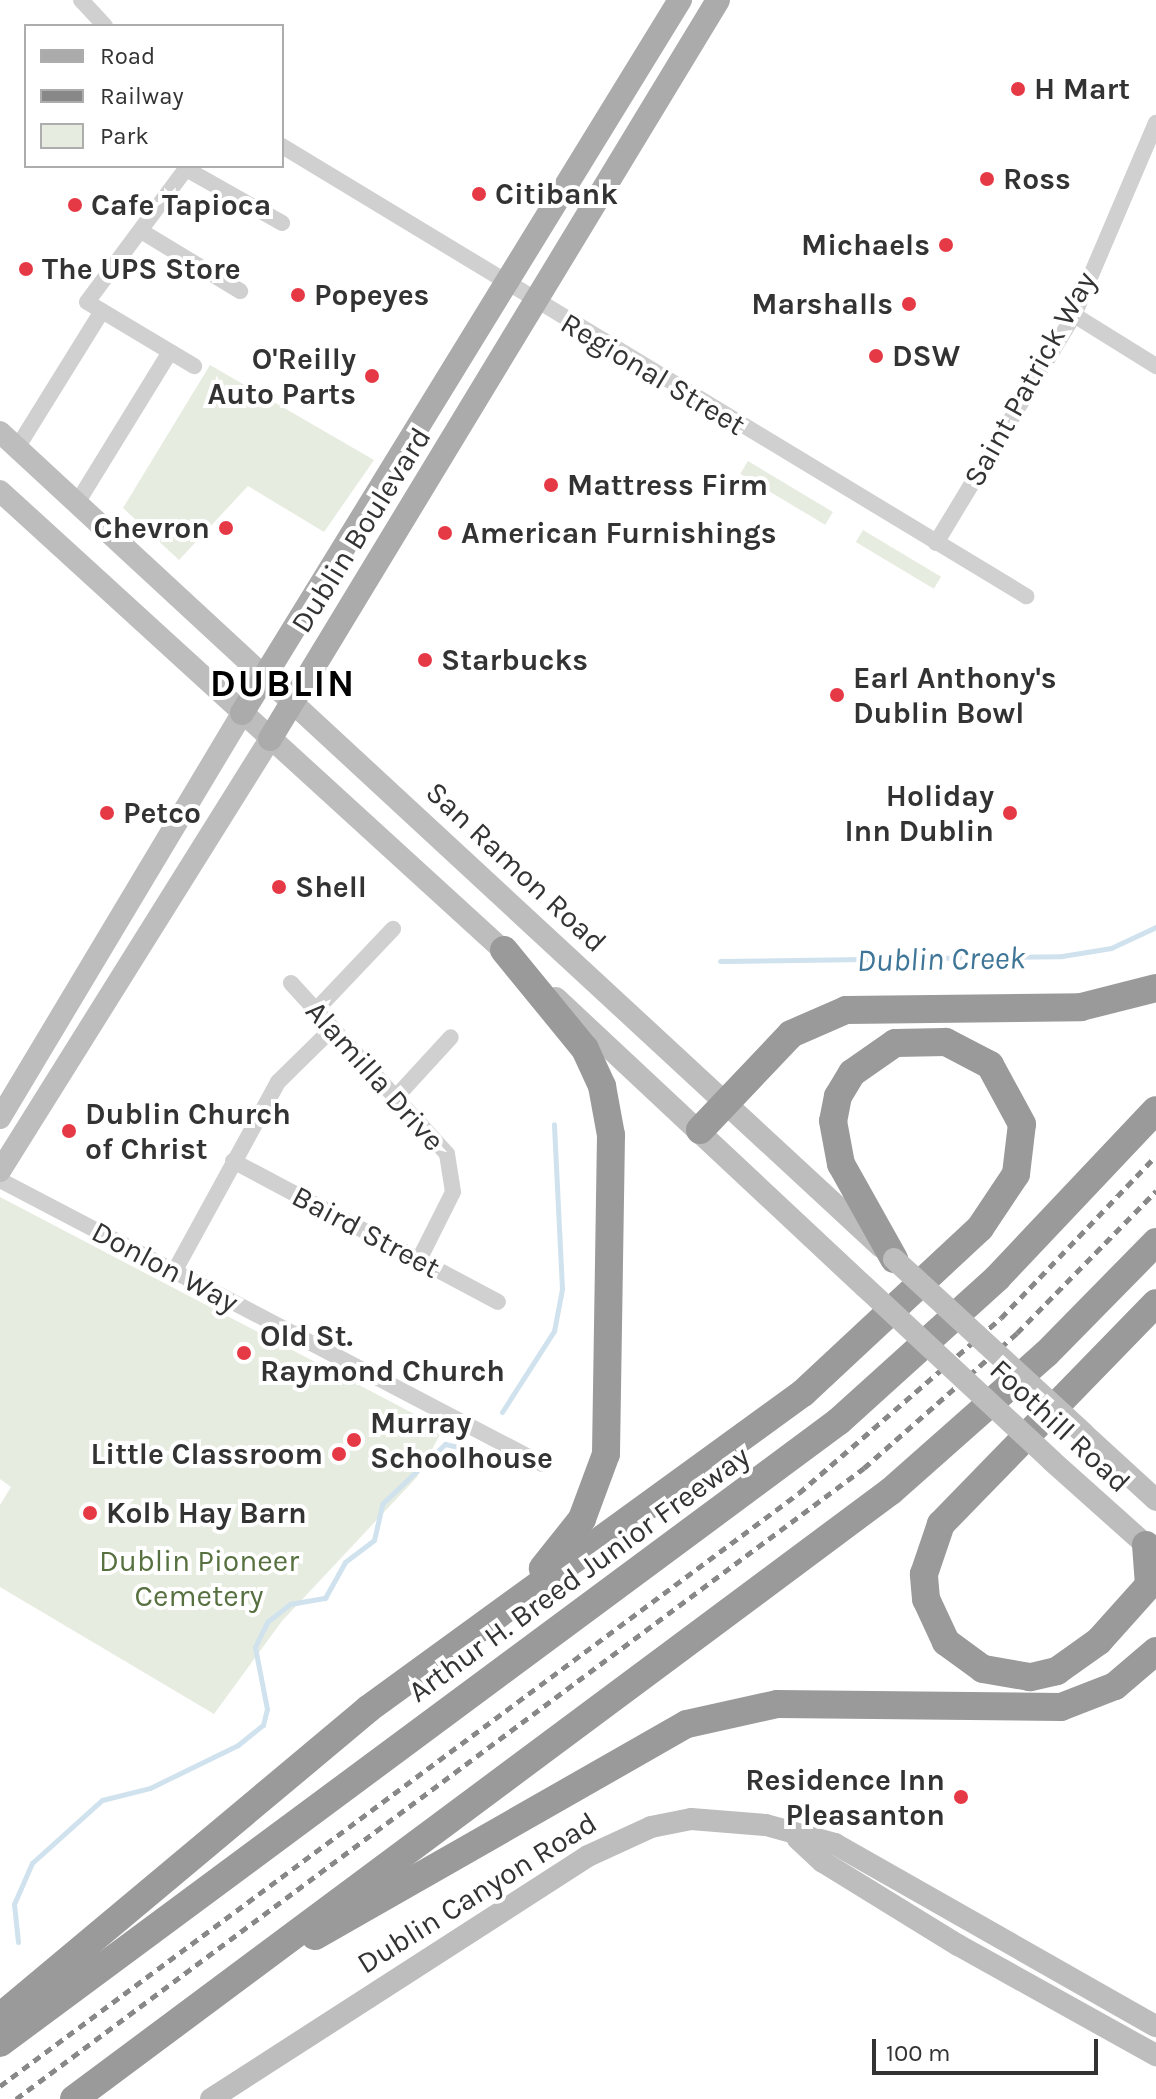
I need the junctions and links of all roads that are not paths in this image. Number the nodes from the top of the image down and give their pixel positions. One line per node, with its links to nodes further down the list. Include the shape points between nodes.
1 (81, 0): 4 (street)
2 (680, 0): 10 (main road, Dublin Boulevard)
3 (718, 0): 12 (main road, Dublin Boulevard)
4 (103, 24)
5 (1156, 123): 14 (street, Saint Patrick Way)
6 (284, 147): 10 (street, Regional Street)
7 (188, 168): 8 (street); 9 (street)
8 (282, 223)
9 (141, 231): 11 (street); 13 (street, via 87,302)
10 (507, 287): 12 (street, Regional Street); 24 (main road, Dublin Boulevard)
11 (240, 291)
12 (537, 306): 22 (street, Regional Street); 25 (main road, Dublin Boulevard)
13 (102, 311): 15 (street); 19 (street)
14 (1074, 315): 17 (street); 22 (street, Saint Patrick Way)
15 (170, 352): 16 (street); 21 (street)
16 (194, 366)
17 (1156, 366)
18 (0, 432): 19 (main road, San Ramon Road)
19 (17, 448): 21 (main road, San Ramon Road)
20 (0, 491): 26 (main road)
21 (77, 503): 24 (main road, San Ramon Road)
22 (936, 543): 23 (street, Regional Street)
23 (1026, 596)
24 (266, 677): 25 (main road, San Ramon Road); 26 (main road, Dublin Boulevard)
25 (293, 702): 27 (main road, Dublin Boulevard); 36 (main road, San Ramon Road)
26 (242, 713): 27 (main road); 38 (main road, Dublin Boulevard)
27 (270, 739): 29 (main road); 41 (main road, Dublin Boulevard)
28 (393, 929): 32 (street)
29 (504, 950): 39 (main road); 53 (highway, via 577,1038 602,1086 611,1151 608,1417 606,1454 582,1519)
30 (291, 983): 32 (street, Alamilla Drive)
31 (1156, 988): 36 (highway, via 1081,1007 846,1010 791,1034)
32 (316, 1010): 33 (street, Alamilla Drive)
33 (333, 1028): 35 (street, Alamilla Drive); 40 (street, via 278,1082)
34 (451, 1037): 35 (street)
35 (396, 1097): 45 (street, Alamilla Drive, via 447,1154 455,1175)
36 (724, 1102): 39 (highway); 44 (main road, San Ramon Road)
37 (1156, 1110): 59 (highway, Arthur H. Breed Junior Freeway, via 997,1278 784,1465)
38 (0, 1118)
39 (700, 1130): 52 (main road, Foothill Road, bridge)
40 (233, 1161): 45 (street, Baird Street); 46 (street)
41 (0, 1171)
42 (0, 1180): 46 (street, Donlon Way)
43 (1156, 1242): 56 (highway, via 1046,1354 891,1491)
44 (894, 1259): 49 (main road, San Ramon Road, bridge); 53 (highway, via 841,1164 833,1121 838,1096 852,1073 895,1043 946,1042 990,1065 1022,1124 1016,1174 980,1228 803,1393)
45 (419, 1260): 47 (street, Baird Street)
46 (174, 1272): 50 (street, Donlon Way)
47 (498, 1302)
48 (1156, 1303): 52 (highway, via 941,1524 924,1574 926,1599 946,1642 983,1669 1030,1677 1057,1671 1099,1641 1149,1585)
49 (990, 1347): 51 (main road, Foothill Road, bridge)
50 (542, 1464)
51 (1156, 1500)
52 (1151, 1549)
53 (491, 1619): 57 (highway, via 368,1709)
54 (1156, 1651): 56 (highway, via 1115,1686 1061,1707 777,1704 687,1724 621,1756 385,1902)
55 (798, 1839): 58 (main road, Dublin Canyon Road, via 835,1844); 60 (main road, Dublin Canyon Road, via 823,1862 958,1945); 62 (main road, Dublin Canyon Road, via 766,1825 712,1817 620,1839)
56 (273, 1952): 61 (highway)
57 (0, 2017)
58 (1156, 2026)
59 (0, 2043)
60 (1156, 2055)
61 (74, 2099)
62 (211, 2099)

